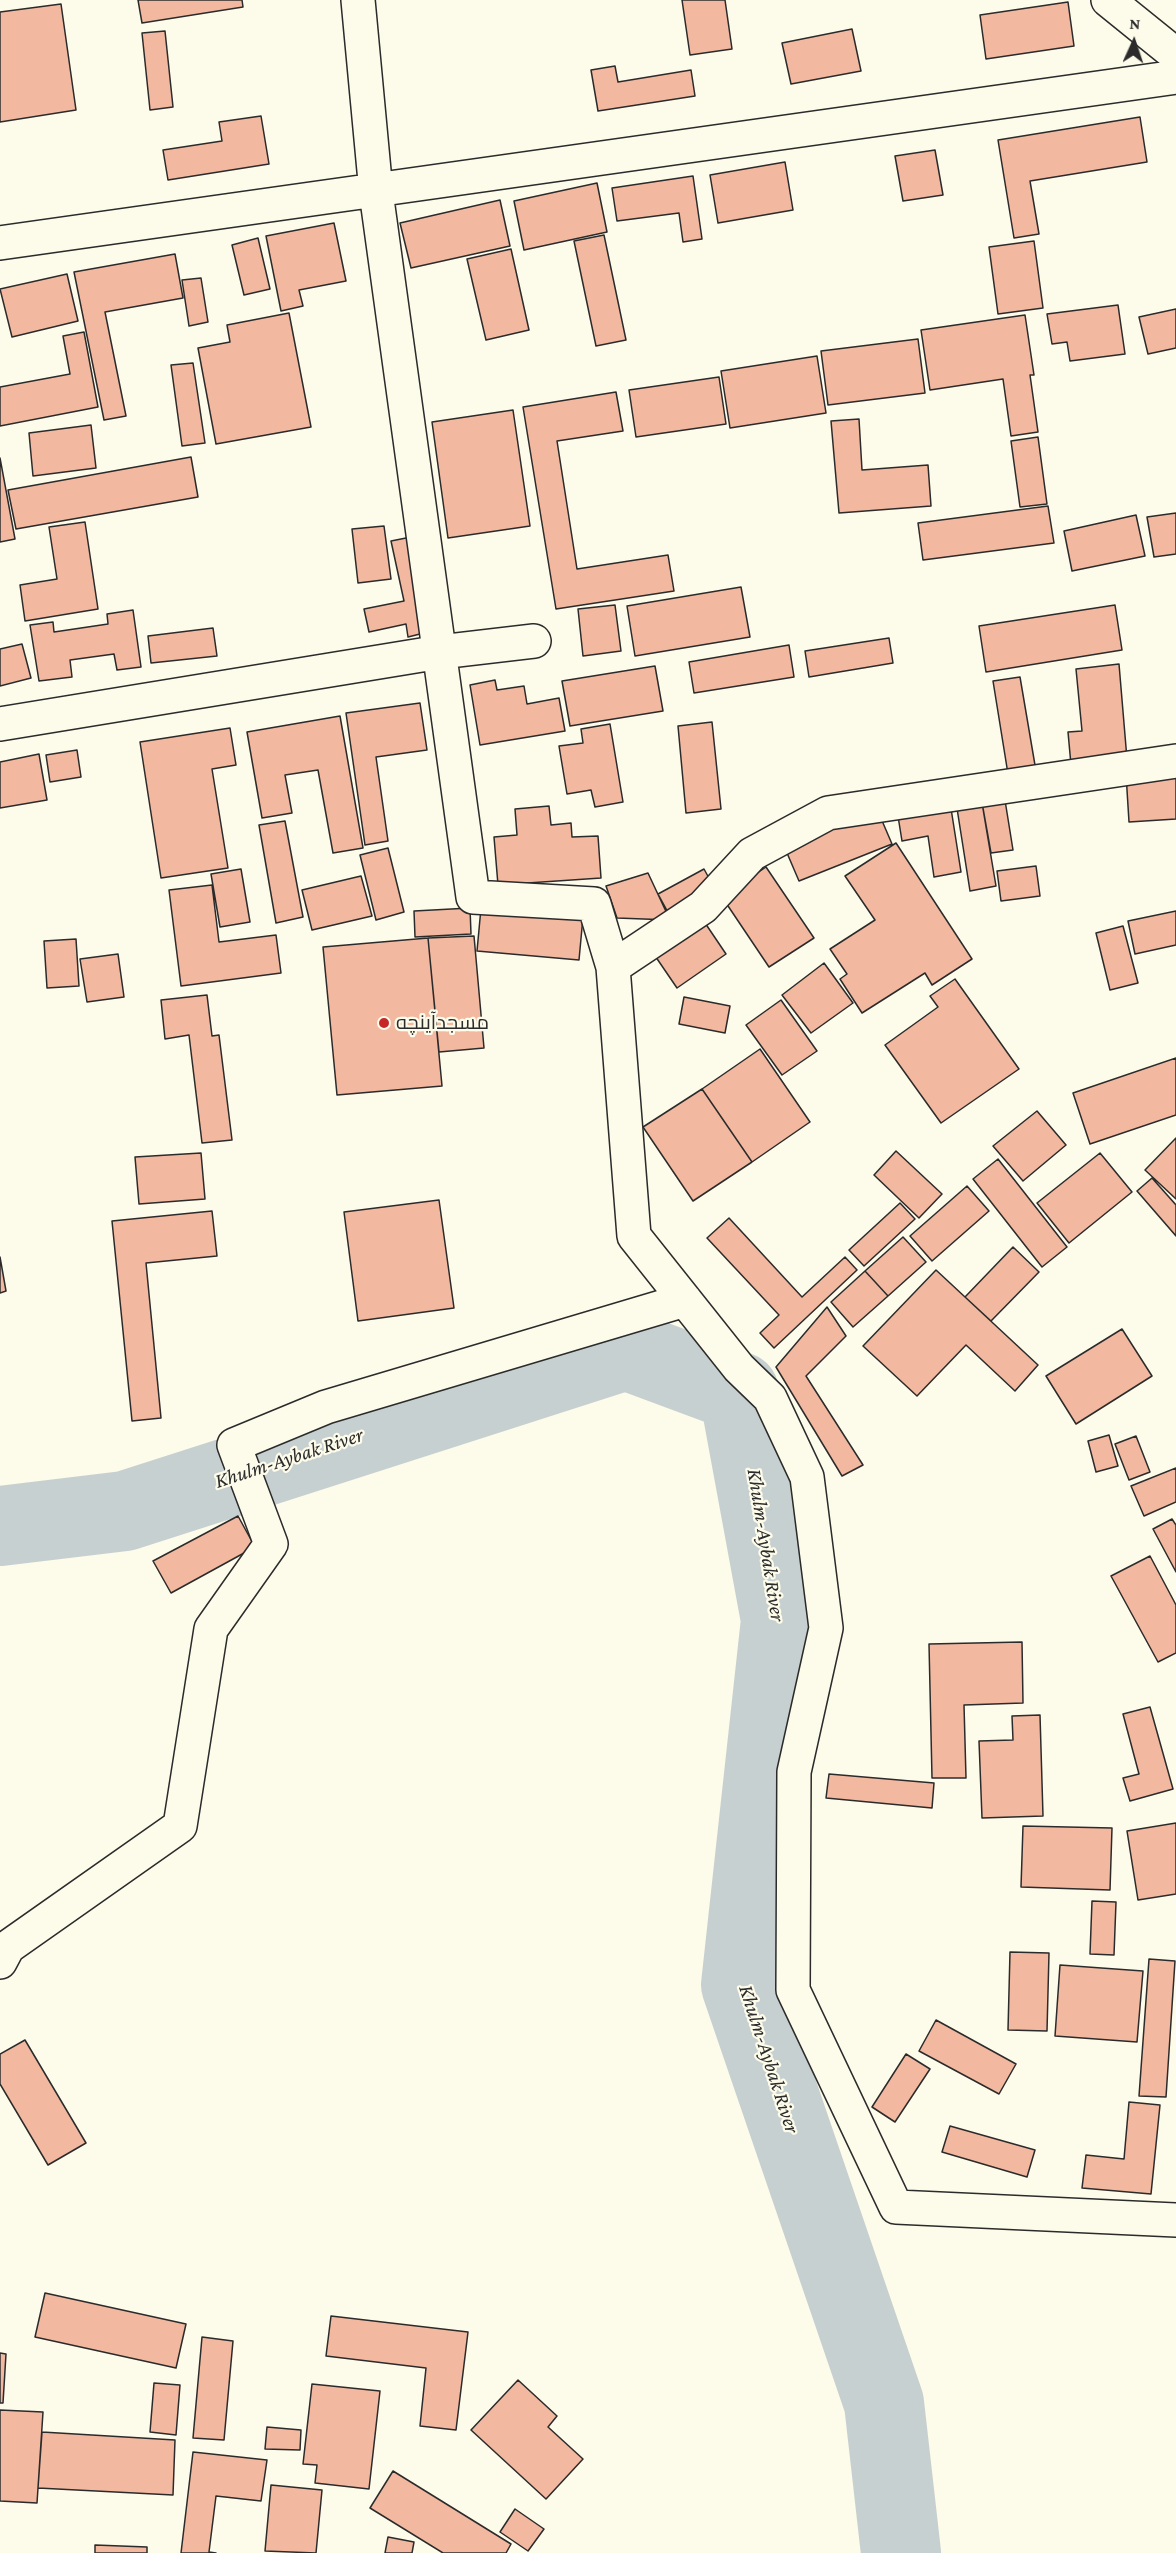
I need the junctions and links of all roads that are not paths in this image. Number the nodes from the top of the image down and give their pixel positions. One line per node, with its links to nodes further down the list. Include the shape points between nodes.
1 (358, 0): 5 (street)
2 (1108, 0): 3 (street)
3 (1176, 55)
4 (1176, 77): 5 (street)
5 (376, 192): 6 (street); 8 (street)
6 (0, 243)
7 (534, 641): 8 (street)
8 (440, 652): 9 (street); 11 (street, via 473,897 594,904)
9 (0, 724)
10 (1176, 761): 11 (street, via 828,813 752,854 703,907)
11 (614, 967): 12 (street, via 634,1236)
12 (685, 1300): 13 (street, via 327,1407 234,1445 271,1544 211,1629 180,1826 8,1947); 14 (street, via 739,1368 770,1398 807,1477 826,1628 794,1772 794,1990 896,2207)
13 (0, 1962)
14 (1176, 2220)

